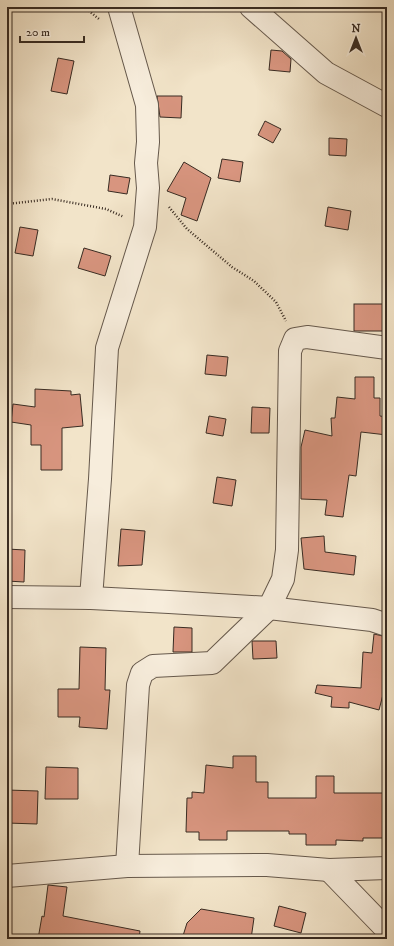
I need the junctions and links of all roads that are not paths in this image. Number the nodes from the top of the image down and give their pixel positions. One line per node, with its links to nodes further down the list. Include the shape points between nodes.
1 (119, 7): 6 (street, via 146,105 148,188 145,227 107,348)
2 (251, 7): 3 (street, via 326,73)
3 (387, 106)
4 (387, 348): 7 (street, via 307,337 295,340 290,351 287,550 283,579)
5 (7, 597): 6 (street)
6 (91, 598): 7 (street)
7 (268, 608): 8 (street, via 372,620); 9 (street, via 212,663 153,666 142,673 138,685)
8 (387, 625)
9 (127, 866): 11 (street, via 267,865); 12 (street)
10 (387, 868): 11 (street)
11 (329, 870): 13 (street)
12 (7, 876)
13 (387, 930)

